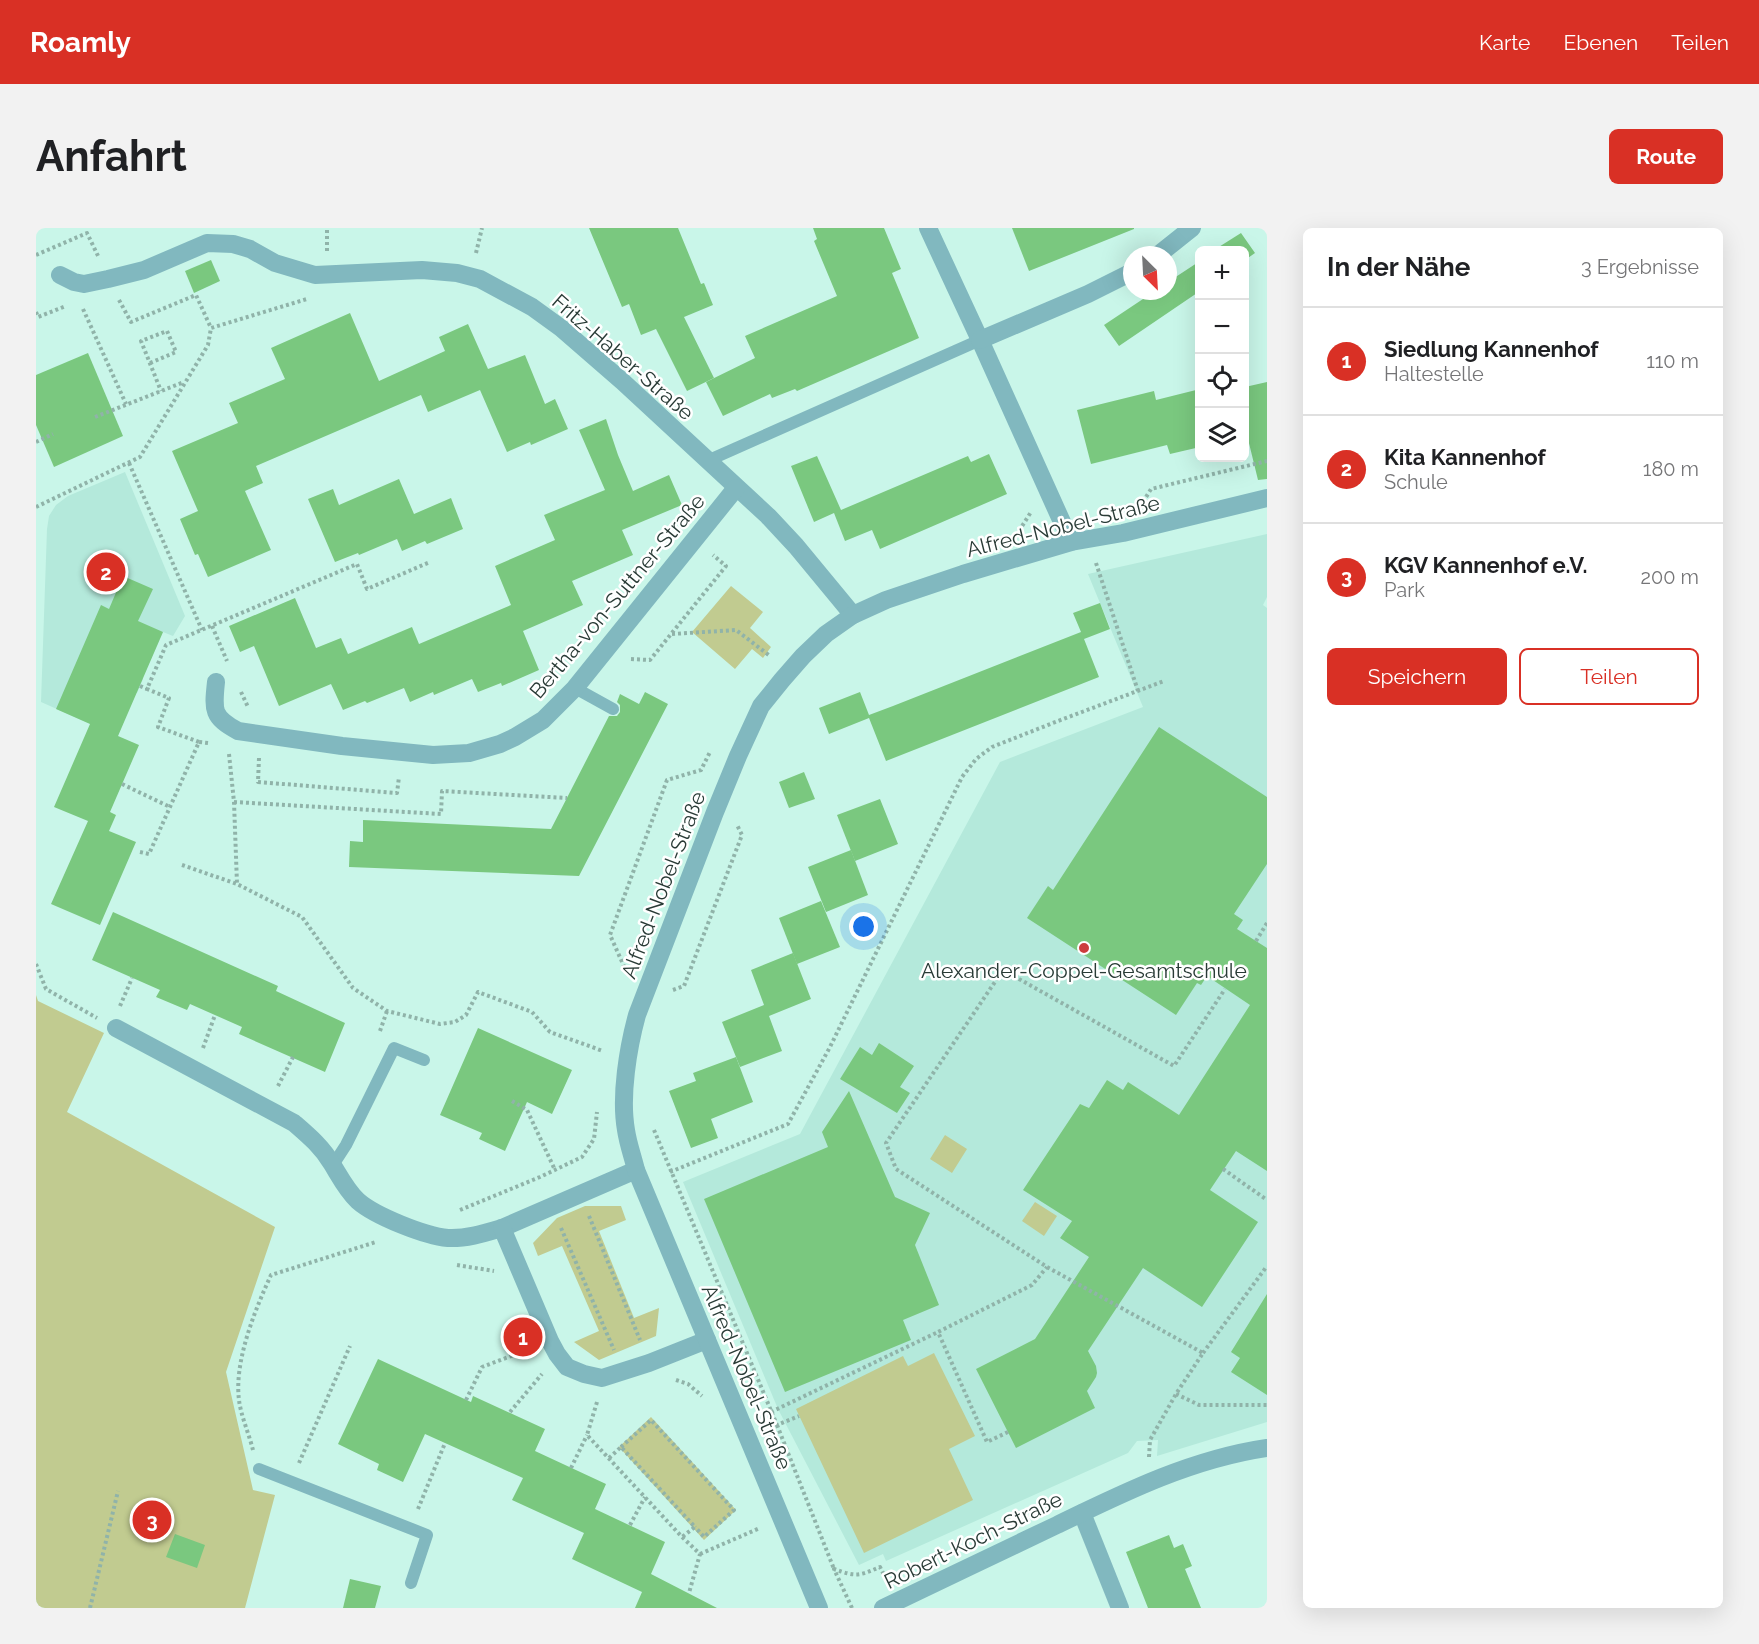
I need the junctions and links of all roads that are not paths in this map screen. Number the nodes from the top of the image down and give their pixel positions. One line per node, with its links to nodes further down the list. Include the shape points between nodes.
1 (928, 228): 6 (street)
2 (1192, 228): 3 (street)
3 (1169, 246)
4 (60, 275): 7 (street, Fritz-Haber-Straße, via 84,284 108,279 144,270 207,243 250,249 275,263 315,275 422,270 480,279 516,297 561,328)
5 (1123, 276): 6 (street)
6 (980, 340): 7 (lane); 10 (street)
7 (707, 461): 8 (street, Fritz-Haber-Straße)
8 (736, 488): 11 (street, Fritz-Haber-Straße, via 796,546); 13 (street, Bertha-von-Suttner-Straße)
9 (1267, 498): 10 (street, Alfred-Nobel-Straße)
10 (1080, 541): 11 (street, Alfred-Nobel-Straße, via 953,577)
11 (853, 615): 18 (street, Alfred-Nobel-Straße, via 803,656 761,706 715,812 630,1039 625,1128)
12 (216, 682): 13 (street, Bertha-von-Suttner-Straße, via 216,713 238,731 433,755 469,753 500,744 543,720)
13 (575, 688): 14 (lane)
14 (613, 709)
15 (116, 1020): 17 (street, via 294,1123 317,1143)
16 (424, 1060): 17 (lane, via 394,1048)
17 (333, 1165): 19 (street, via 359,1202 381,1217 448,1238)
18 (636, 1170): 19 (street); 20 (street, Alfred-Nobel-Straße)
19 (502, 1228): 20 (street, via 550,1341 567,1367 602,1378)
20 (707, 1340): 25 (street, Alfred-Nobel-Straße)
21 (1267, 1448): 23 (street, Robert-Koch-Straße, via 1196,1464)
22 (259, 1469): 24 (lane, via 427,1535)
23 (1082, 1513): 26 (street, Robert-Koch-Straße); 27 (street, Robert-Koch-Straße)
24 (411, 1583)
25 (819, 1608)
26 (883, 1608)
27 (1120, 1608)

